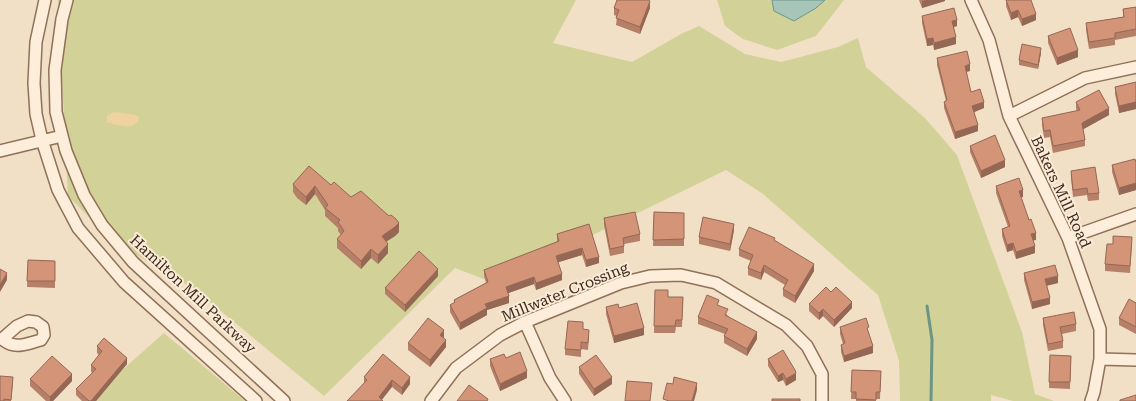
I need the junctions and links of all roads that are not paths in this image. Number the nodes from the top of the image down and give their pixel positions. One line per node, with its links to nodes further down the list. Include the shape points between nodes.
1 (45, 0): 7 (street, via 36,42 34,83)
2 (67, 0): 6 (street, Hamilton Mill Parkway, via 55,70 56,112)
3 (971, 0): 5 (street, Bakers Mill Road, via 989,40)
4 (1136, 67): 5 (street, via 1084,78)
5 (1009, 116): 10 (street, Bakers Mill Road)
6 (62, 136): 7 (street); 15 (street, Hamilton Mill Parkway, via 84,195 102,225 133,262)
7 (42, 140): 8 (street); 14 (street, via 58,190 78,228 124,282)
8 (0, 151)
9 (1136, 214): 10 (street)
10 (1068, 238): 12 (street, Bakers Mill Road, via 1100,328)
11 (525, 322): 16 (street, Millwater Crossing, via 500,335 456,368); 17 (street, via 550,378); 18 (street, Millwater Crossing, via 622,283 650,276 681,275 716,283 786,325 807,346 822,374)
12 (1100, 359): 13 (street); 19 (street, Bakers Mill Road)
13 (1136, 360)
14 (256, 401)
15 (284, 401)
16 (431, 401)
17 (565, 401)
18 (822, 401)
19 (1091, 401)

